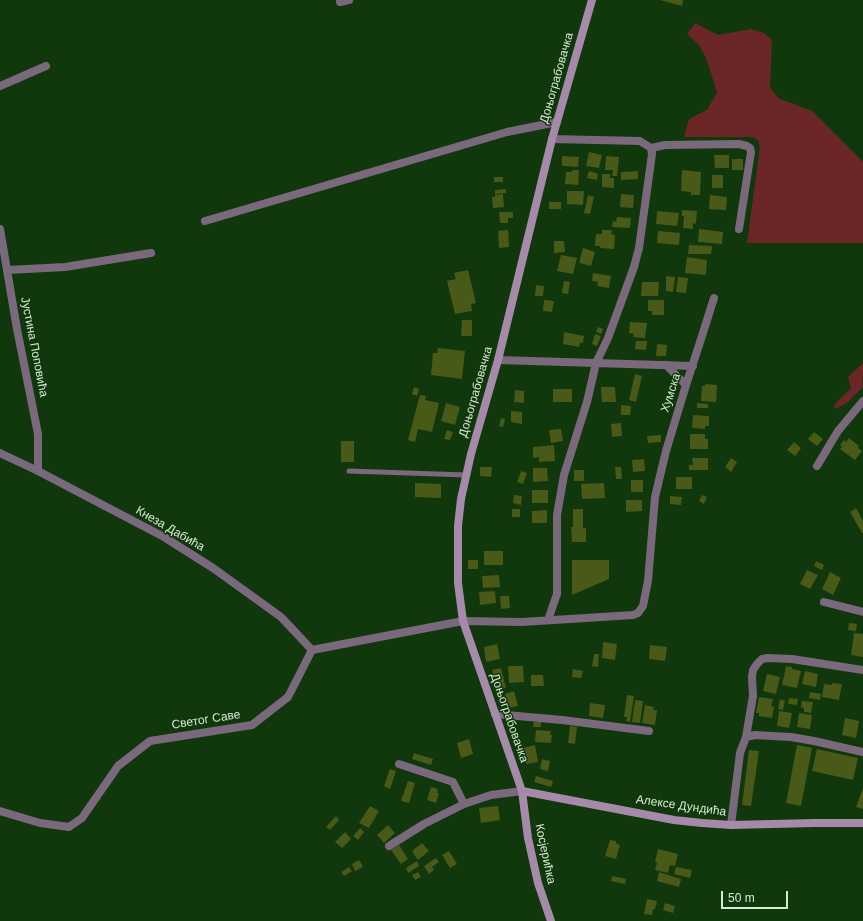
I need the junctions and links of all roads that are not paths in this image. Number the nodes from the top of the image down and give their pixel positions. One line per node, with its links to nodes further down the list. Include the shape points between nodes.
1 (349, 0): 3 (street)
2 (592, 0): 6 (street, Доњограбовачка)
3 (340, 2)
4 (46, 66): 5 (street)
5 (0, 86)
6 (557, 122): 7 (street, Доњограбовачка); 9 (street, via 507,132)
7 (552, 139): 8 (street, via 640,140); 15 (street, Доњограбовачка)
8 (651, 148): 11 (street, via 665,145 739,144 750,148); 16 (street, via 651,169 639,248 608,338)
9 (205, 221)
10 (0, 229): 13 (street, Јустина Поповића)
11 (739, 229)
12 (151, 253): 13 (street, via 65,267)
13 (8, 270): 23 (street, Јустина Поповића, via 38,434)
14 (714, 298): 18 (street, Хумска)
15 (498, 360): 16 (street); 25 (street, Доњограбовачка)
16 (596, 363): 17 (street); 28 (street, via 560,492 557,515 557,594)
17 (666, 365): 18 (street); 19 (street)
18 (693, 366): 19 (street, Хумска)
19 (686, 385): 28 (street, Хумска, via 655,497 648,581 643,606 633,615)
20 (863, 401): 22 (street, via 838,431)
21 (0, 453): 23 (street, Кнеза Дабића)
22 (817, 466)
23 (38, 471): 30 (street, Кнеза Дабића, via 164,537 213,568 281,617)
24 (349, 471): 25 (lane)
25 (466, 475): 29 (street, Доњограбовачка, via 460,499 458,526 458,583)
26 (824, 602): 27 (street)
27 (863, 612)
28 (548, 620): 29 (street, Хумска)
29 (463, 621): 30 (street); 32 (street, Доњограбовачка)
30 (312, 650): 39 (street, Светог Саве, via 288,697 252,725 150,742 118,766 82,818 69,827 40,823)
31 (863, 670): 34 (street, via 792,659 762,659 753,670)
32 (495, 714): 33 (street); 37 (street, Доњограбовачка)
33 (649, 732)
34 (746, 737): 35 (street, via 791,737); 41 (street, via 740,753)
35 (863, 752)
36 (399, 764): 38 (street, via 453,782)
37 (522, 791): 38 (street, via 491,795); 41 (street, Алексе Дундића, via 674,820); 43 (street, Косјерићка, via 528,838 538,883)
38 (464, 804): 42 (street, via 424,824)
39 (0, 812)
40 (863, 823): 41 (street, Алексе Дундића)
41 (731, 825)
42 (389, 846)
43 (551, 921)

